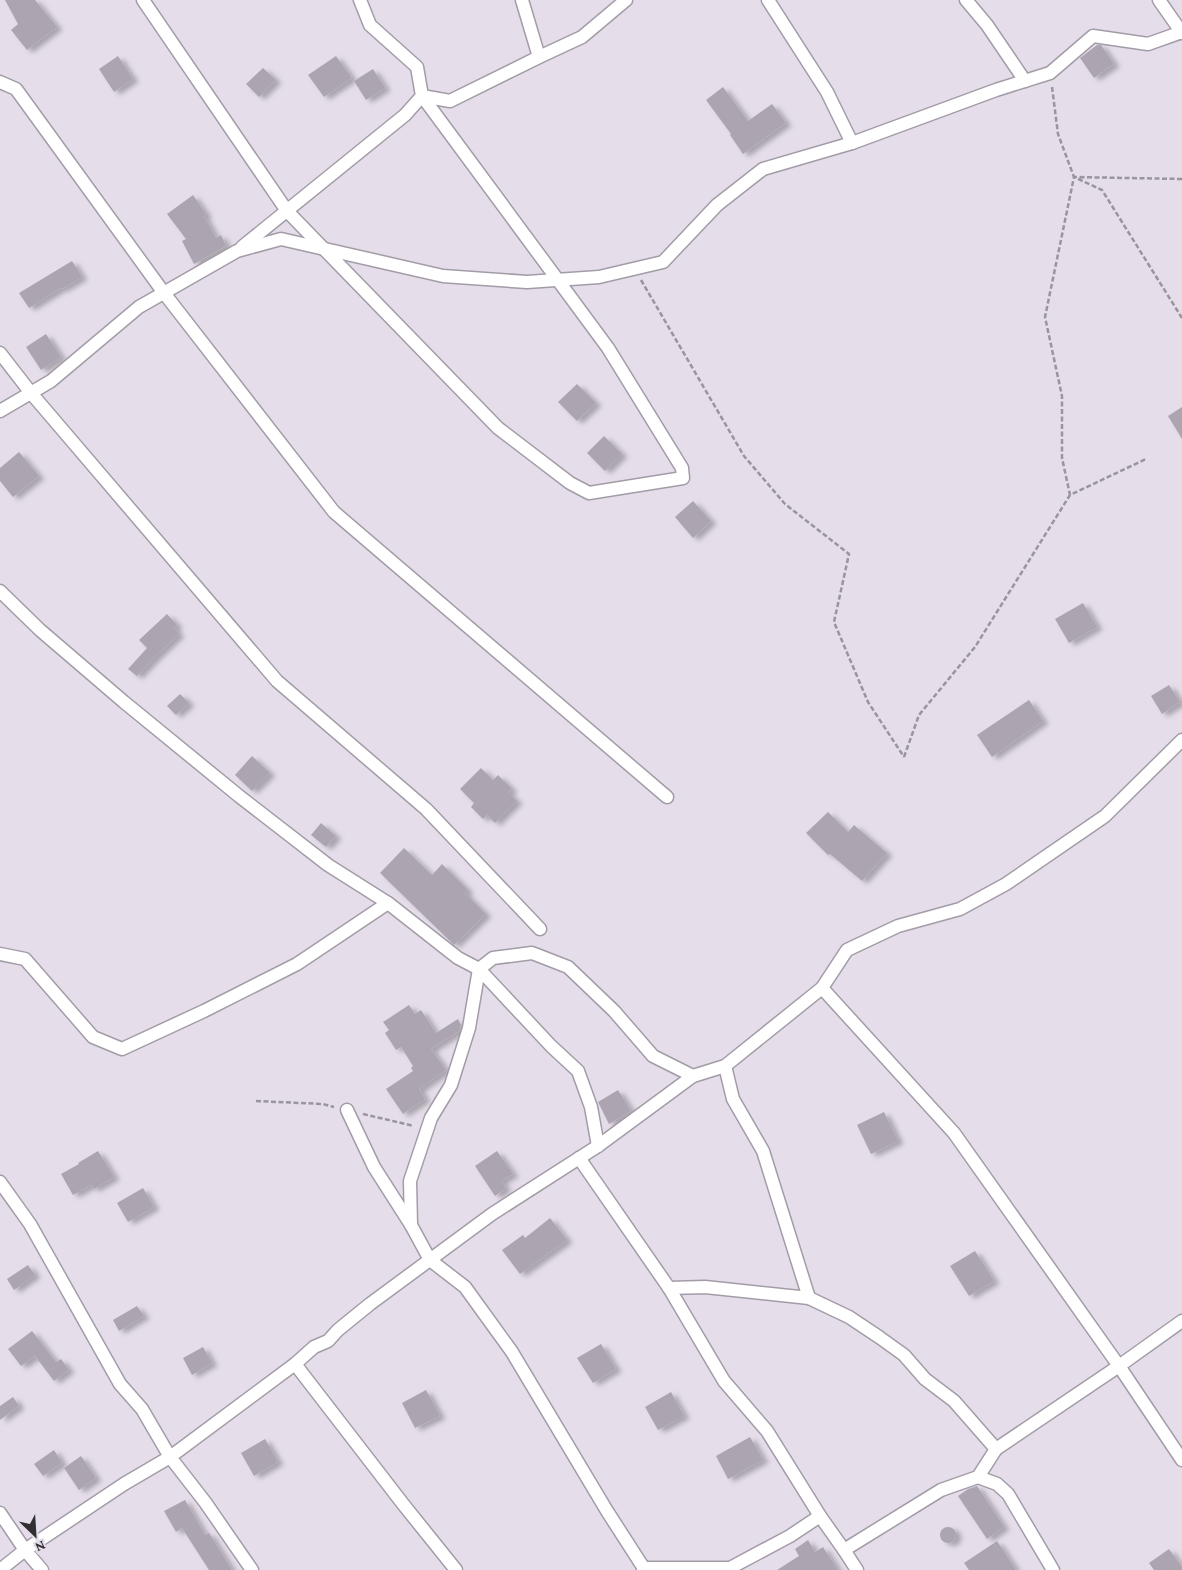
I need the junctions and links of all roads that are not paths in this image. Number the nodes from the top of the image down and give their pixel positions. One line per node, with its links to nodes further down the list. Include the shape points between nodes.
1 (143, 0): 14 (street)
2 (360, 0): 12 (street, via 370,25 417,67)
3 (522, 0): 9 (street)
4 (626, 0): 9 (street, via 582,37)
5 (768, 0): 13 (street, via 827,92)
6 (966, 0): 10 (street)
7 (1159, 0): 8 (street)
8 (1182, 32): 10 (street, via 1148,44 1093,36 1050,73)
9 (539, 56): 12 (street, via 450,101)
10 (1025, 81): 13 (street)
11 (0, 82): 18 (street, via 16,89)
12 (422, 96): 14 (street, via 405,116); 17 (street)
13 (852, 143): 17 (street, via 763,169 717,205 663,262 599,277)
14 (287, 211): 15 (street); 16 (street)
15 (324, 249): 16 (street, via 281,239); 17 (street, via 443,276 527,282); 17 (street, via 498,428 570,483 589,493 683,478 682,468 612,356)
16 (237, 251): 18 (street)
17 (559, 280)
18 (164, 293): 20 (street, via 139,307 51,381); 24 (street, via 334,512)
19 (0, 353): 20 (street)
20 (31, 393): 21 (street); 26 (street, via 277,681 426,809)
21 (0, 411)
22 (0, 591): 25 (street, via 40,630 239,796 328,865)
23 (1182, 740): 29 (street, via 1098,821 1006,884 960,909 898,926 847,950)
24 (667, 797)
25 (388, 903): 27 (street, via 297,964 122,1049 92,1037 25,959); 28 (street, via 458,958)
26 (540, 930)
27 (0, 954)
28 (479, 969): 31 (street, via 493,958 532,953 568,967 653,1056); 33 (street, via 578,1070 591,1107); 36 (street, via 469,1028 451,1085 432,1118 410,1181)
29 (822, 988): 30 (street); 42 (street, via 954,1133)
30 (725, 1066): 31 (street); 39 (street, via 733,1099 763,1151)
31 (694, 1076): 33 (street)
32 (347, 1110): 36 (street, via 374,1167)
33 (598, 1146): 34 (street)
34 (579, 1158): 37 (street, via 492,1214); 38 (street)
35 (0, 1182): 44 (street, via 30,1224 120,1384 142,1409)
36 (411, 1225): 37 (street)
37 (430, 1260): 41 (street); 51 (street, via 465,1287 512,1352)
38 (670, 1288): 39 (street, via 705,1287); 48 (street, via 724,1381 767,1431)
39 (809, 1298): 43 (street, via 849,1317 904,1355 924,1379 954,1401)
40 (1182, 1321): 42 (street)
41 (296, 1364): 44 (street); 55 (street)
42 (1119, 1366): 43 (street); 45 (street)
43 (996, 1449): 46 (street)
44 (170, 1457): 49 (street); 54 (street, via 206,1502)
45 (1182, 1460)
46 (978, 1478): 50 (street, via 941,1490); 57 (street, via 997,1484 1008,1494)
47 (0, 1513): 49 (street)
48 (820, 1516): 50 (street); 51 (street, via 730,1568)
49 (25, 1550): 52 (street); 53 (street)
50 (844, 1550): 56 (street)
51 (644, 1569)
52 (0, 1570)
53 (42, 1570)
54 (252, 1570)
55 (456, 1570)
56 (857, 1570)
57 (1053, 1570)

